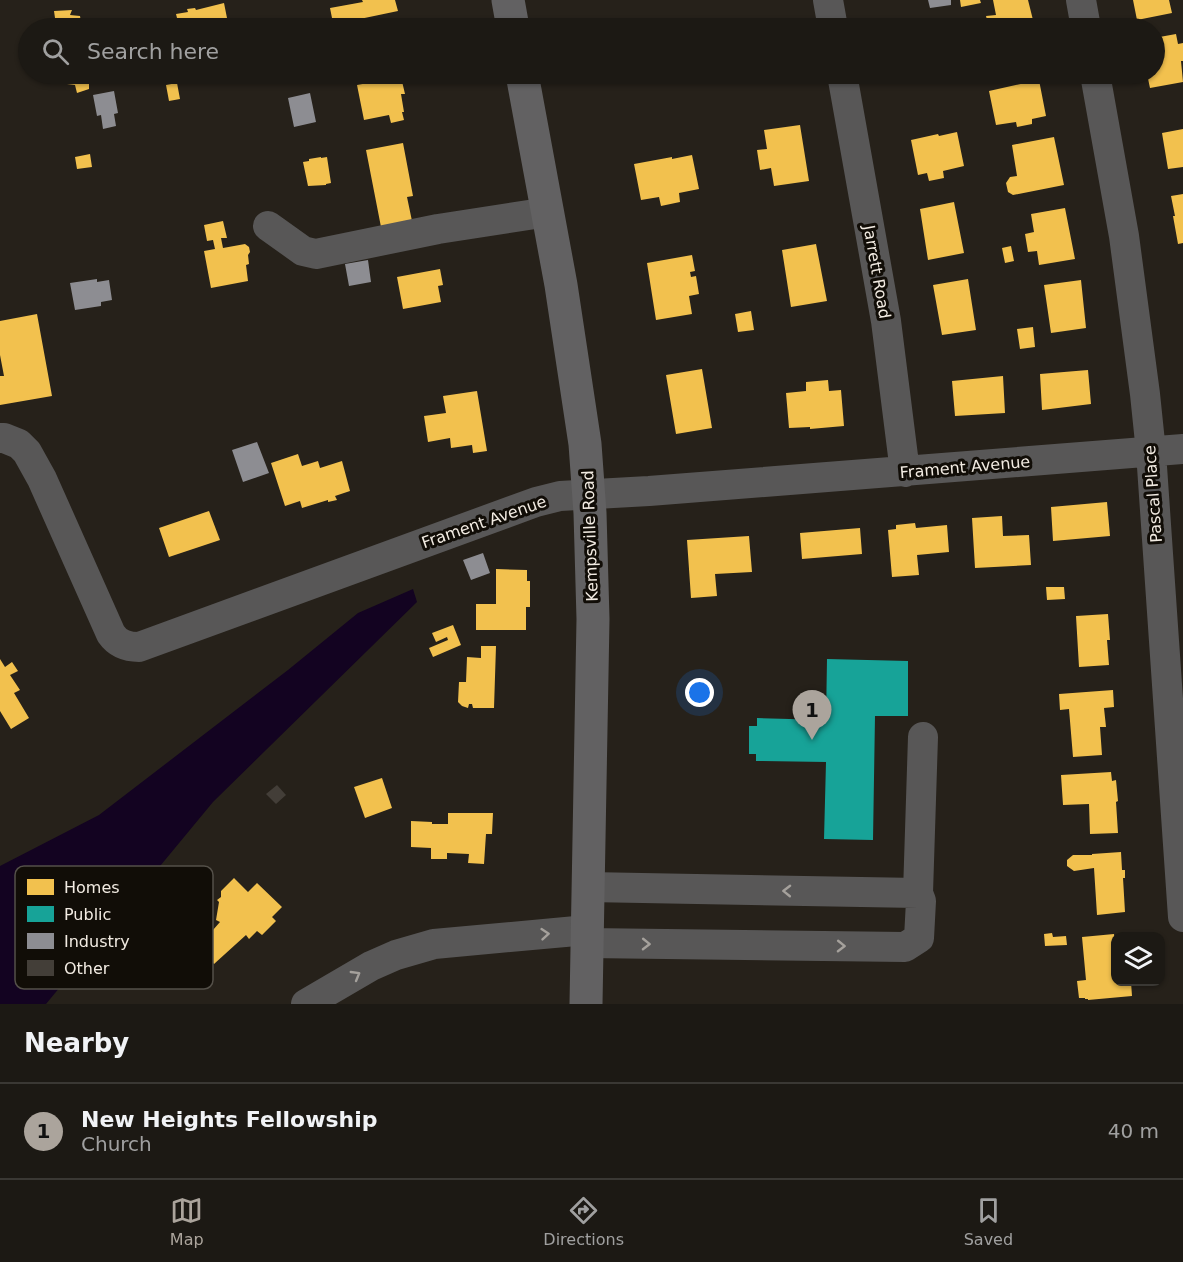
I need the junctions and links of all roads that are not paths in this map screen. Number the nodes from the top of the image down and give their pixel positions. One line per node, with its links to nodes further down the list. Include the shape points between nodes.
1 (508, 0): 4 (main road)
2 (828, 0): 5 (street)
3 (1081, 0): 6 (street)
4 (511, 18)
5 (831, 18)
6 (1084, 18)
7 (524, 84): 10 (main road, Kempsville Road)
8 (844, 84): 15 (street, Jarrett Road, via 886,321)
9 (1097, 84): 14 (street, Pascal Place, via 1124,236)
10 (548, 212): 11 (street, via 316,254 303,251); 16 (main road, Kempsville Road, via 582,421)
11 (268, 226)
12 (0, 438): 16 (street, Frament Avenue, via 19,444 27,452 111,634 127,647 139,647 536,502)
13 (1183, 449): 14 (street, Frament Avenue)
14 (1151, 452): 15 (street, Frament Avenue); 20 (street, Pascal Place)
15 (905, 472): 16 (street, Frament Avenue)
16 (589, 494): 18 (main road, Kempsville Road, via 593,619)
17 (923, 737): 19 (street)
18 (588, 887): 19 (street, one-way to 18); 21 (main road, Kempsville Road)
19 (918, 893): 21 (street, one-way to 19, via 905,947 919,938)
20 (1183, 917)
21 (587, 936): 22 (street, one-way to 21, via 371,966 434,944); 23 (main road, Kempsville Road)
22 (306, 1004)
23 (586, 1004)

